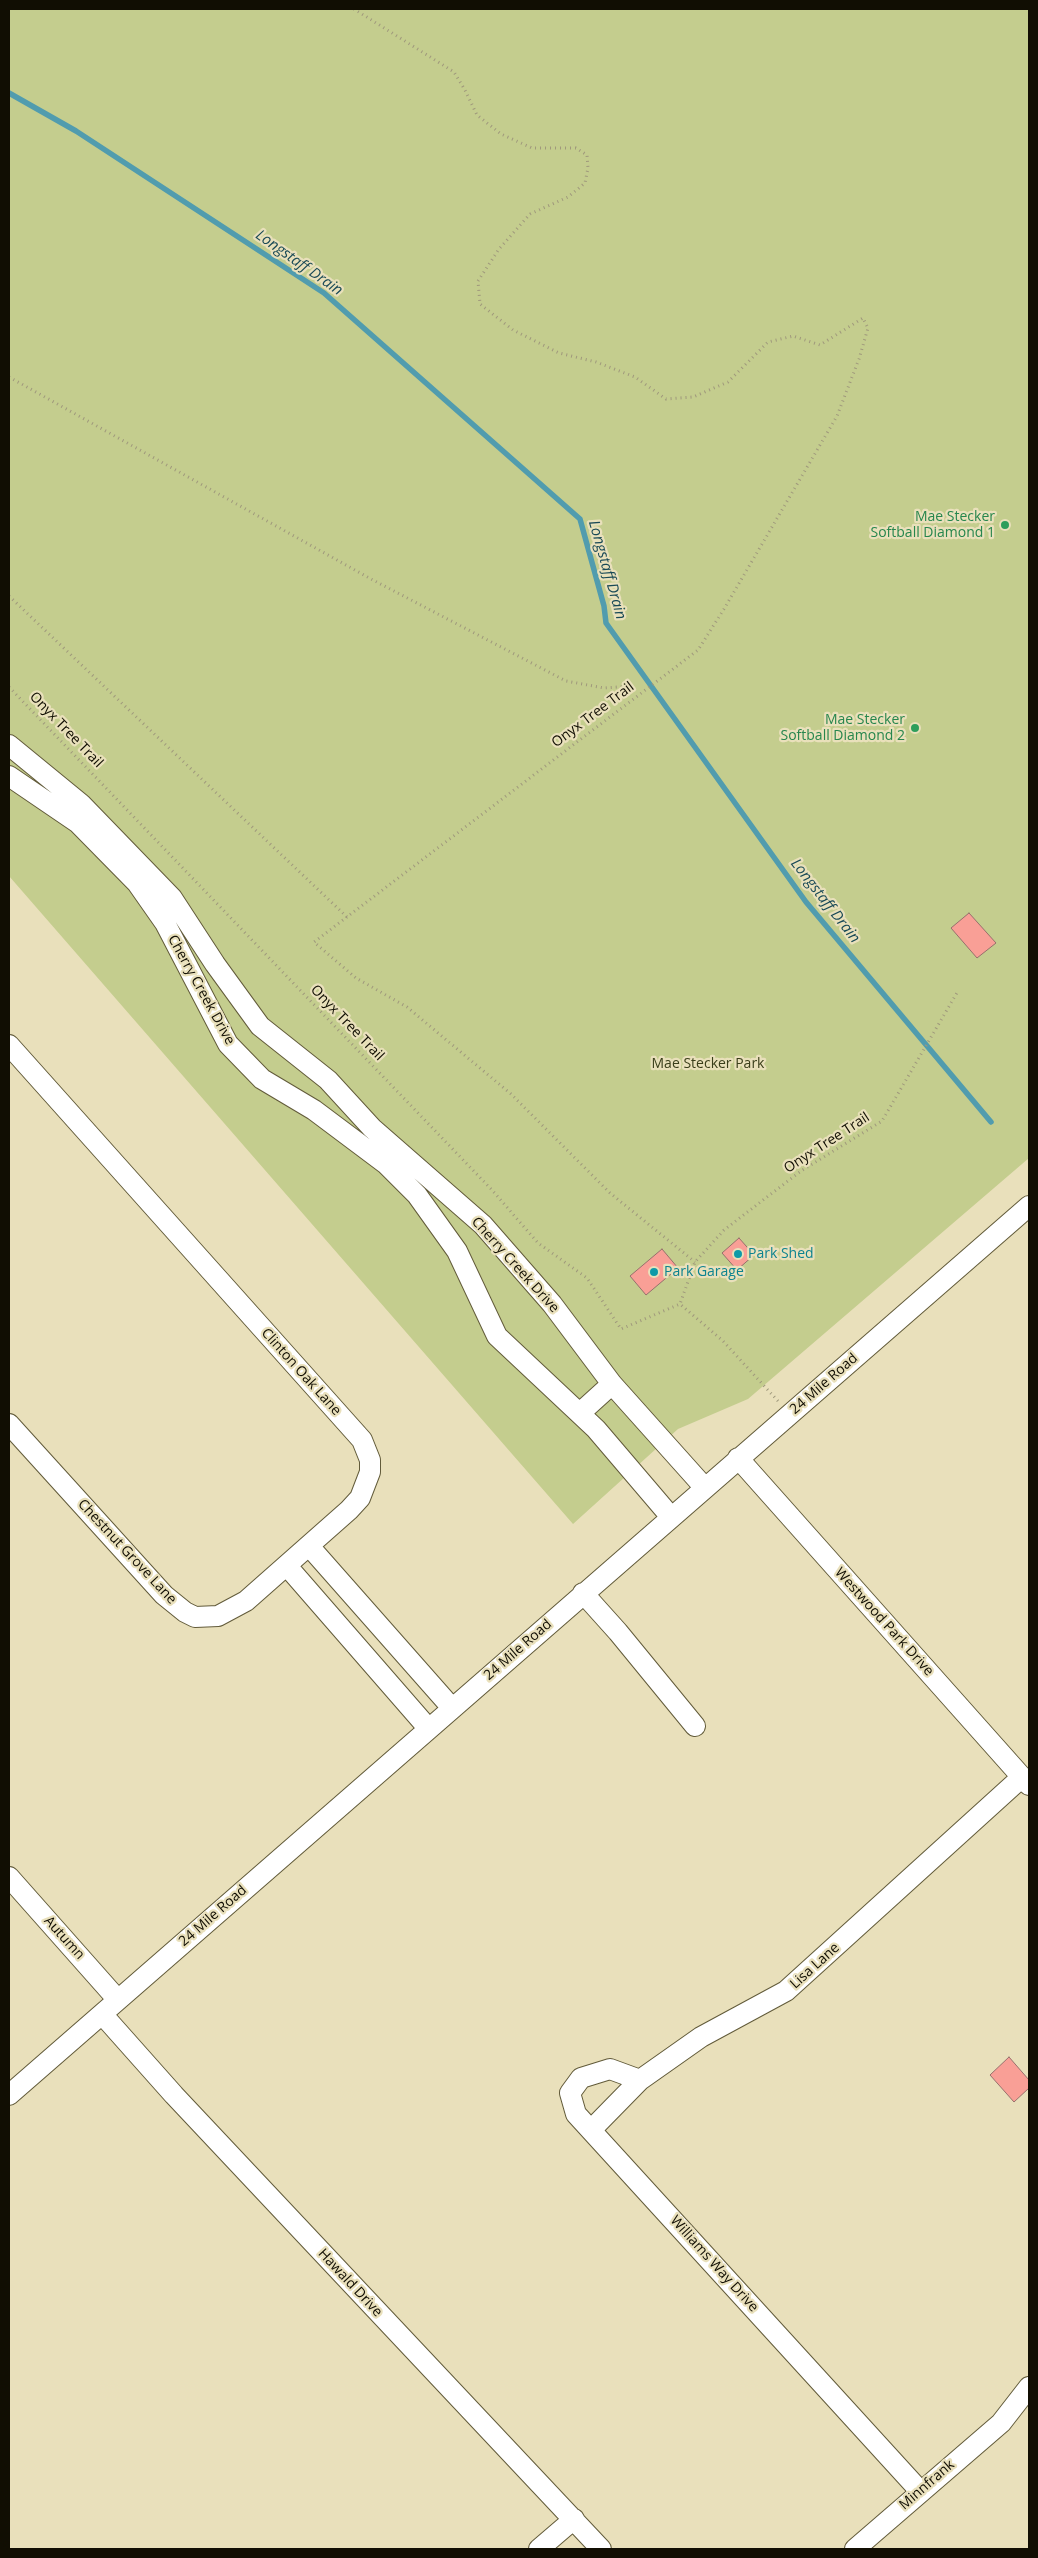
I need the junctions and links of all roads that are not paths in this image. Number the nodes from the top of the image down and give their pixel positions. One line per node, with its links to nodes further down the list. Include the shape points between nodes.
1 (9, 745): 3 (street, Cherry Creek Drive)
2 (9, 776): 3 (street, Cherry Creek Drive)
3 (84, 818): 5 (street, Cherry Creek Drive, via 172,898 260,1026 328,1080 372,1128); 5 (street, Cherry Creek Drive, via 165,923 228,1044 262,1079)
4 (9, 1045): 13 (street, Clinton Oak Lane, via 366,1447 370,1472 360,1498)
5 (399, 1165): 7 (street, Cherry Creek Drive, via 482,1225 552,1304); 8 (street, Cherry Creek Drive, via 457,1251 497,1336)
6 (1029, 1206): 10 (street, 24 Mile Road)
7 (612, 1384): 8 (street); 11 (street, Cherry Creek Drive)
8 (580, 1413): 12 (street, Cherry Creek Drive)
9 (9, 1424): 14 (street, Chestnut Grove Lane, via 164,1595 185,1612 206,1618 232,1611)
10 (738, 1458): 11 (street, 24 Mile Road); 19 (street, Westwood Park Drive)
11 (705, 1488): 12 (street, 24 Mile Road)
12 (671, 1517): 15 (street, 24 Mile Road)
13 (309, 1546): 14 (street, Chestnut Grove Lane); 16 (street)
14 (287, 1566): 18 (street)
15 (583, 1593): 16 (street, 24 Mile Road); 17 (street)
16 (452, 1708): 18 (street, 24 Mile Road)
17 (695, 1726)
18 (428, 1728): 21 (street, 24 Mile Road)
19 (1026, 1781): 23 (street, Lisa Lane, via 786,1991 701,2037)
20 (9, 1877): 21 (street, Autumn)
21 (118, 2000): 22 (street, 24 Mile Road)
22 (102, 2014): 24 (street, 24 Mile Road); 28 (street, Hawald Drive, via 180,2102)
23 (640, 2080): 25 (street, Lisa Lane); 25 (street, Williams Way Drive, via 610,2069 581,2078 570,2093 576,2114)
24 (9, 2095)
25 (591, 2130): 27 (street, Williams Way Drive)
26 (1029, 2387): 27 (street, Minnfrank, via 1001,2423)
27 (920, 2491): 31 (street, Minnfrank)
28 (574, 2519): 29 (street); 30 (street, Hawald Drive)
29 (539, 2549)
30 (601, 2549)
31 (854, 2549)

